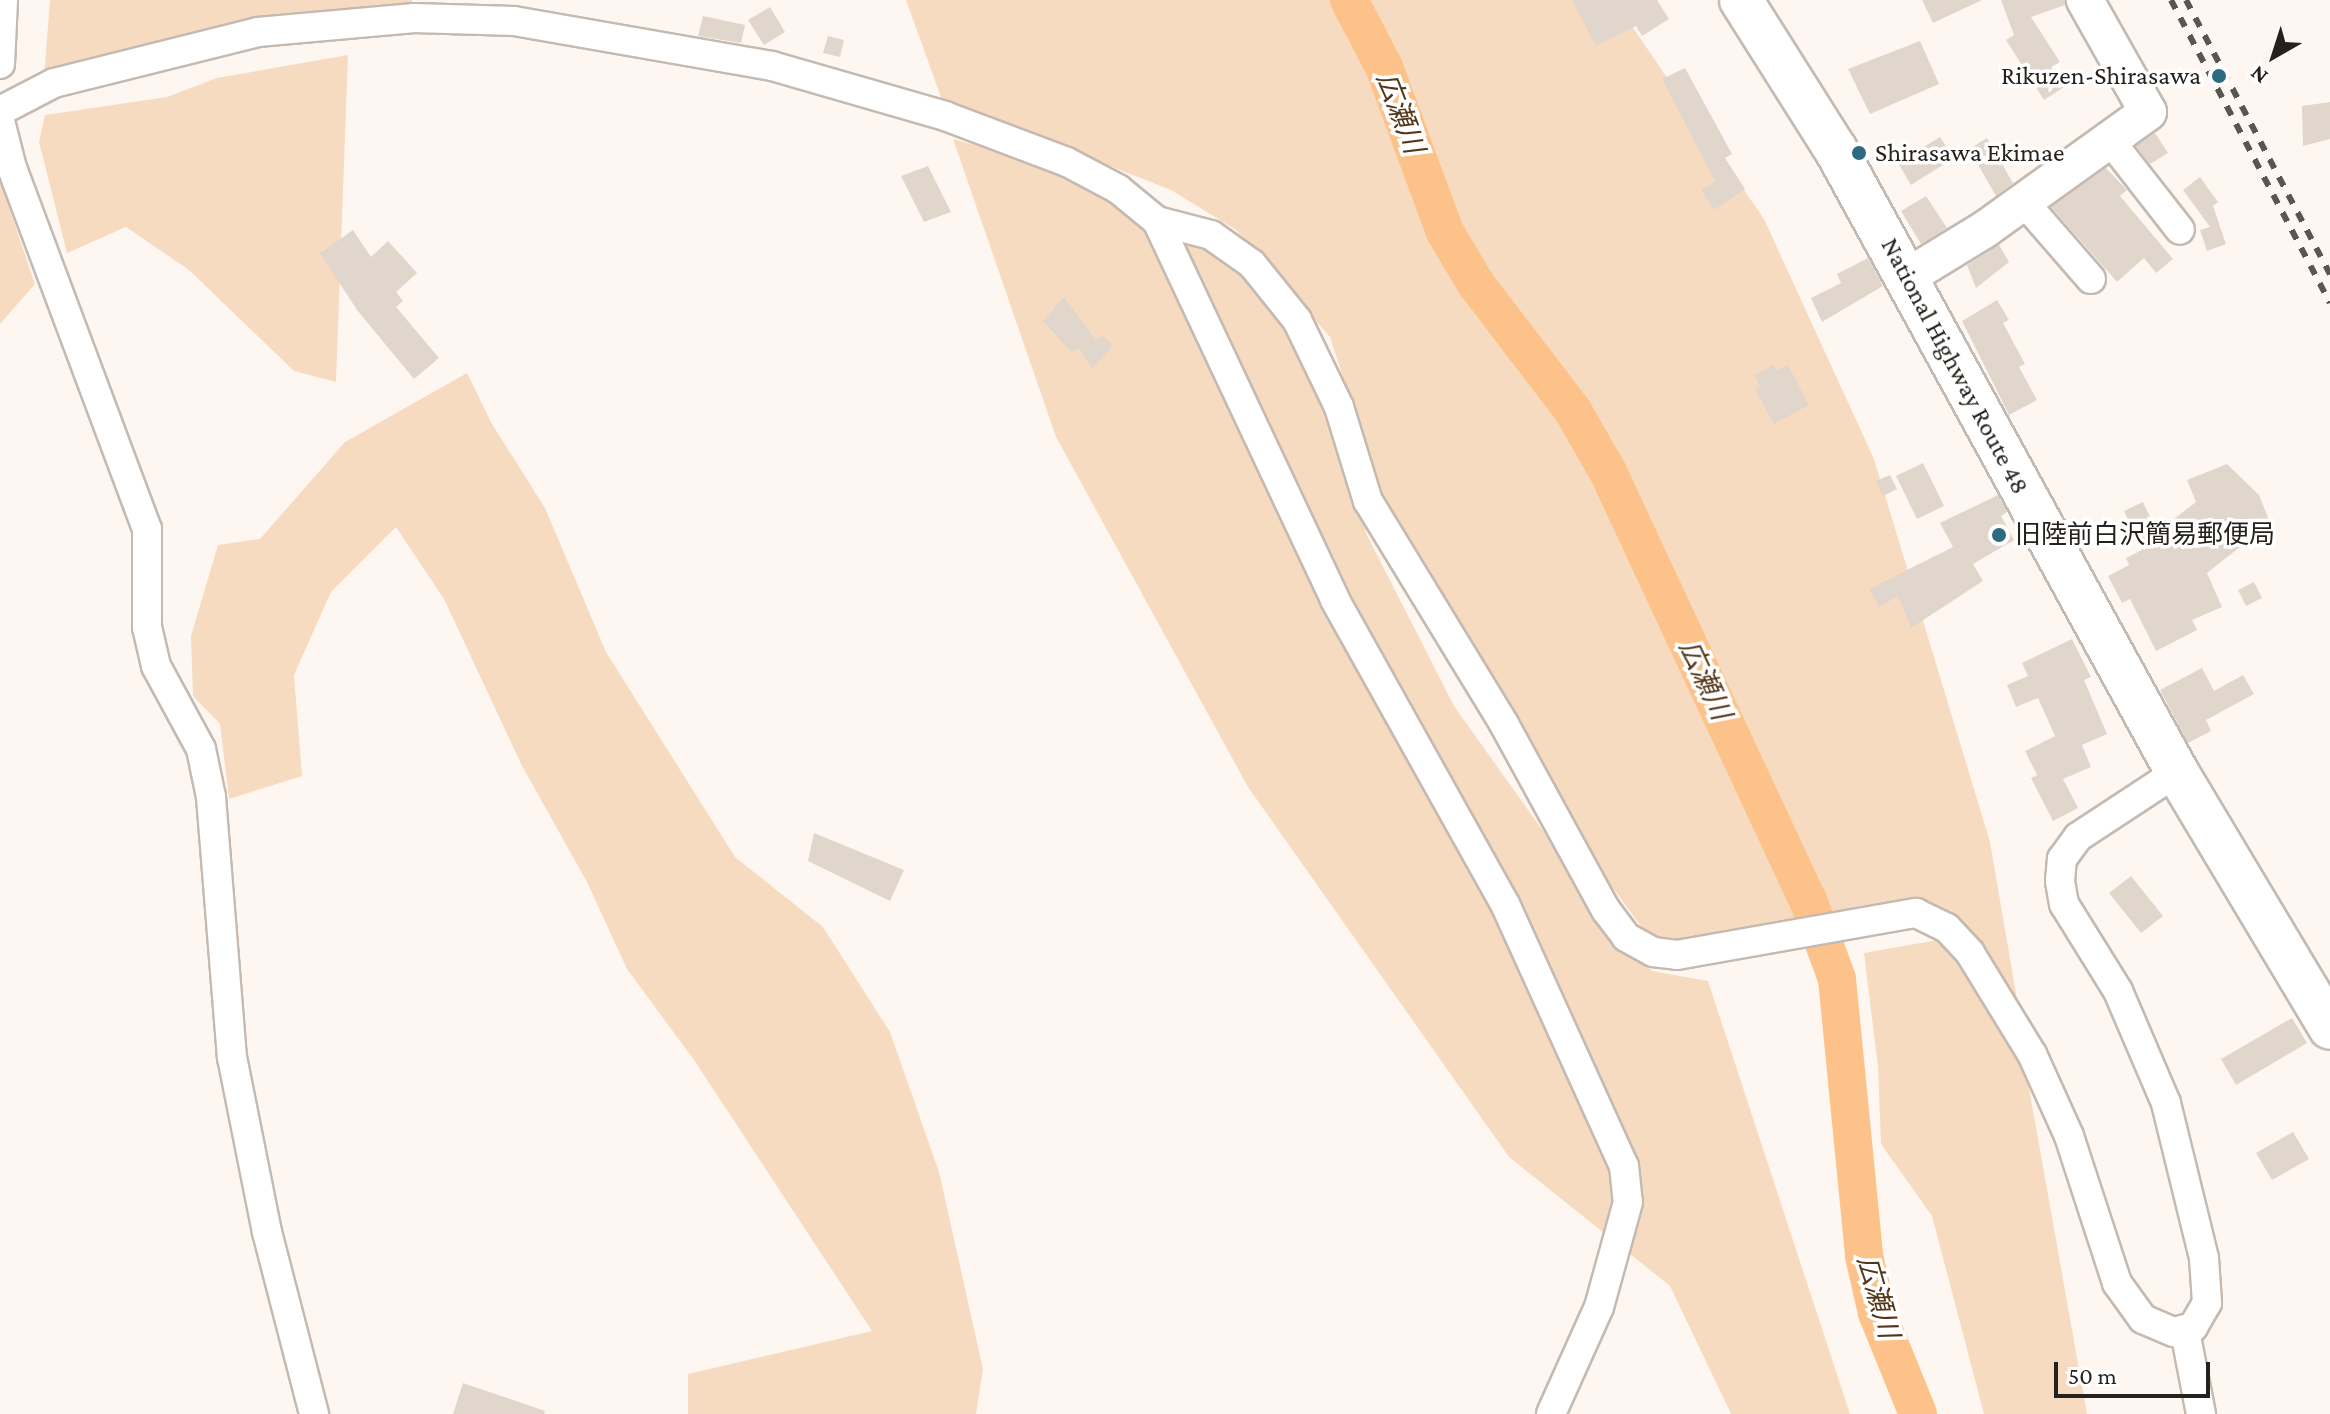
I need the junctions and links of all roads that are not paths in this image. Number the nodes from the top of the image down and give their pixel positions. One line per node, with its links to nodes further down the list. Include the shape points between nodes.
1 (3, 0): 4 (street)
2 (1741, 0): 11 (highway, National Highway Route 48, via 1836,150)
3 (2085, 0): 7 (main road, via 2148,112)
4 (0, 64)
5 (0, 111): 9 (street, via 54,83 258,32 414,18 514,21 772,66 945,116 1067,162 1118,189)
6 (0, 121): 16 (street, via 12,168 147,529 147,627 156,666 201,749 211,797 232,1057 267,1232)
7 (2109, 139): 8 (main road); 10 (street)
8 (2024, 202): 11 (main road); 12 (street)
9 (1157, 221): 15 (street, via 1202,231 1236,251 1297,320 1339,407 1368,501 1504,724 1606,910 1636,943 1677,955 1916,913 1947,928 1970,953 2032,1054 2069,1136 2117,1283 2153,1326); 17 (street, via 1335,600 1505,904 1624,1166 1628,1202 1599,1307)
10 (2180, 230)
11 (1907, 277): 13 (highway, National Highway Route 48)
12 (2091, 279)
13 (2177, 772): 14 (highway, National Highway Route 48); 15 (street, via 2078,837 2062,859 2060,881 2064,904 2118,991 2166,1103 2204,1258 2207,1303 2198,1321)
14 (2330, 1028)
15 (2185, 1331): 18 (street)
16 (314, 1414)
17 (1551, 1414)
18 (2201, 1414)

